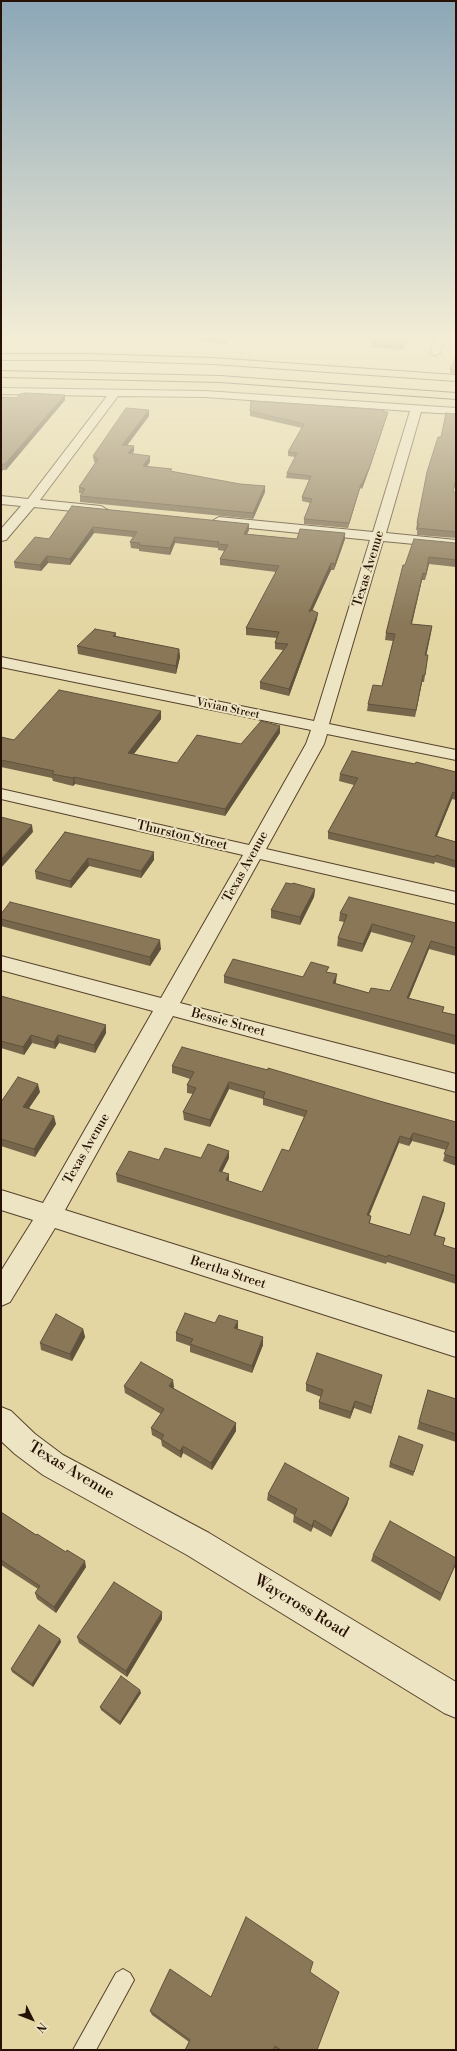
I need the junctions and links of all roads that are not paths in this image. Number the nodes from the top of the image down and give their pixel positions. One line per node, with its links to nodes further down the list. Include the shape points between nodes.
1 (86, 432): 4 (street)
2 (410, 432): 7 (street, Texas Avenue)
3 (1, 500): 4 (street)
4 (31, 503): 5 (street); 8 (street)
5 (118, 511)
6 (204, 520): 7 (street)
7 (380, 536): 9 (street); 11 (street, Texas Avenue)
8 (1, 537)
9 (456, 544)
10 (1, 662): 11 (street, Vivian Street)
11 (321, 728): 12 (street, Vivian Street); 14 (street, Texas Avenue, via 315,744)
12 (456, 756)
13 (1, 794): 14 (street, Thurston Street)
14 (255, 852): 15 (street, Thurston Street); 17 (street, Texas Avenue)
15 (456, 898)
16 (1, 963): 17 (street, Bessie Street)
17 (167, 1007): 18 (street, Bessie Street); 20 (street, Texas Avenue)
18 (456, 1083)
19 (1, 1200): 20 (street, Bertha Street)
20 (49, 1216): 21 (street, Texas Avenue); 22 (street, Bertha Street)
21 (1, 1294)
22 (456, 1345)
23 (1, 1421): 24 (street, Texas Avenue, via 25,1444 53,1464)
24 (145, 1515): 25 (street, Waycross Road, via 198,1544)
25 (456, 1701)
26 (123, 1980): 27 (lane)
27 (84, 2050)

